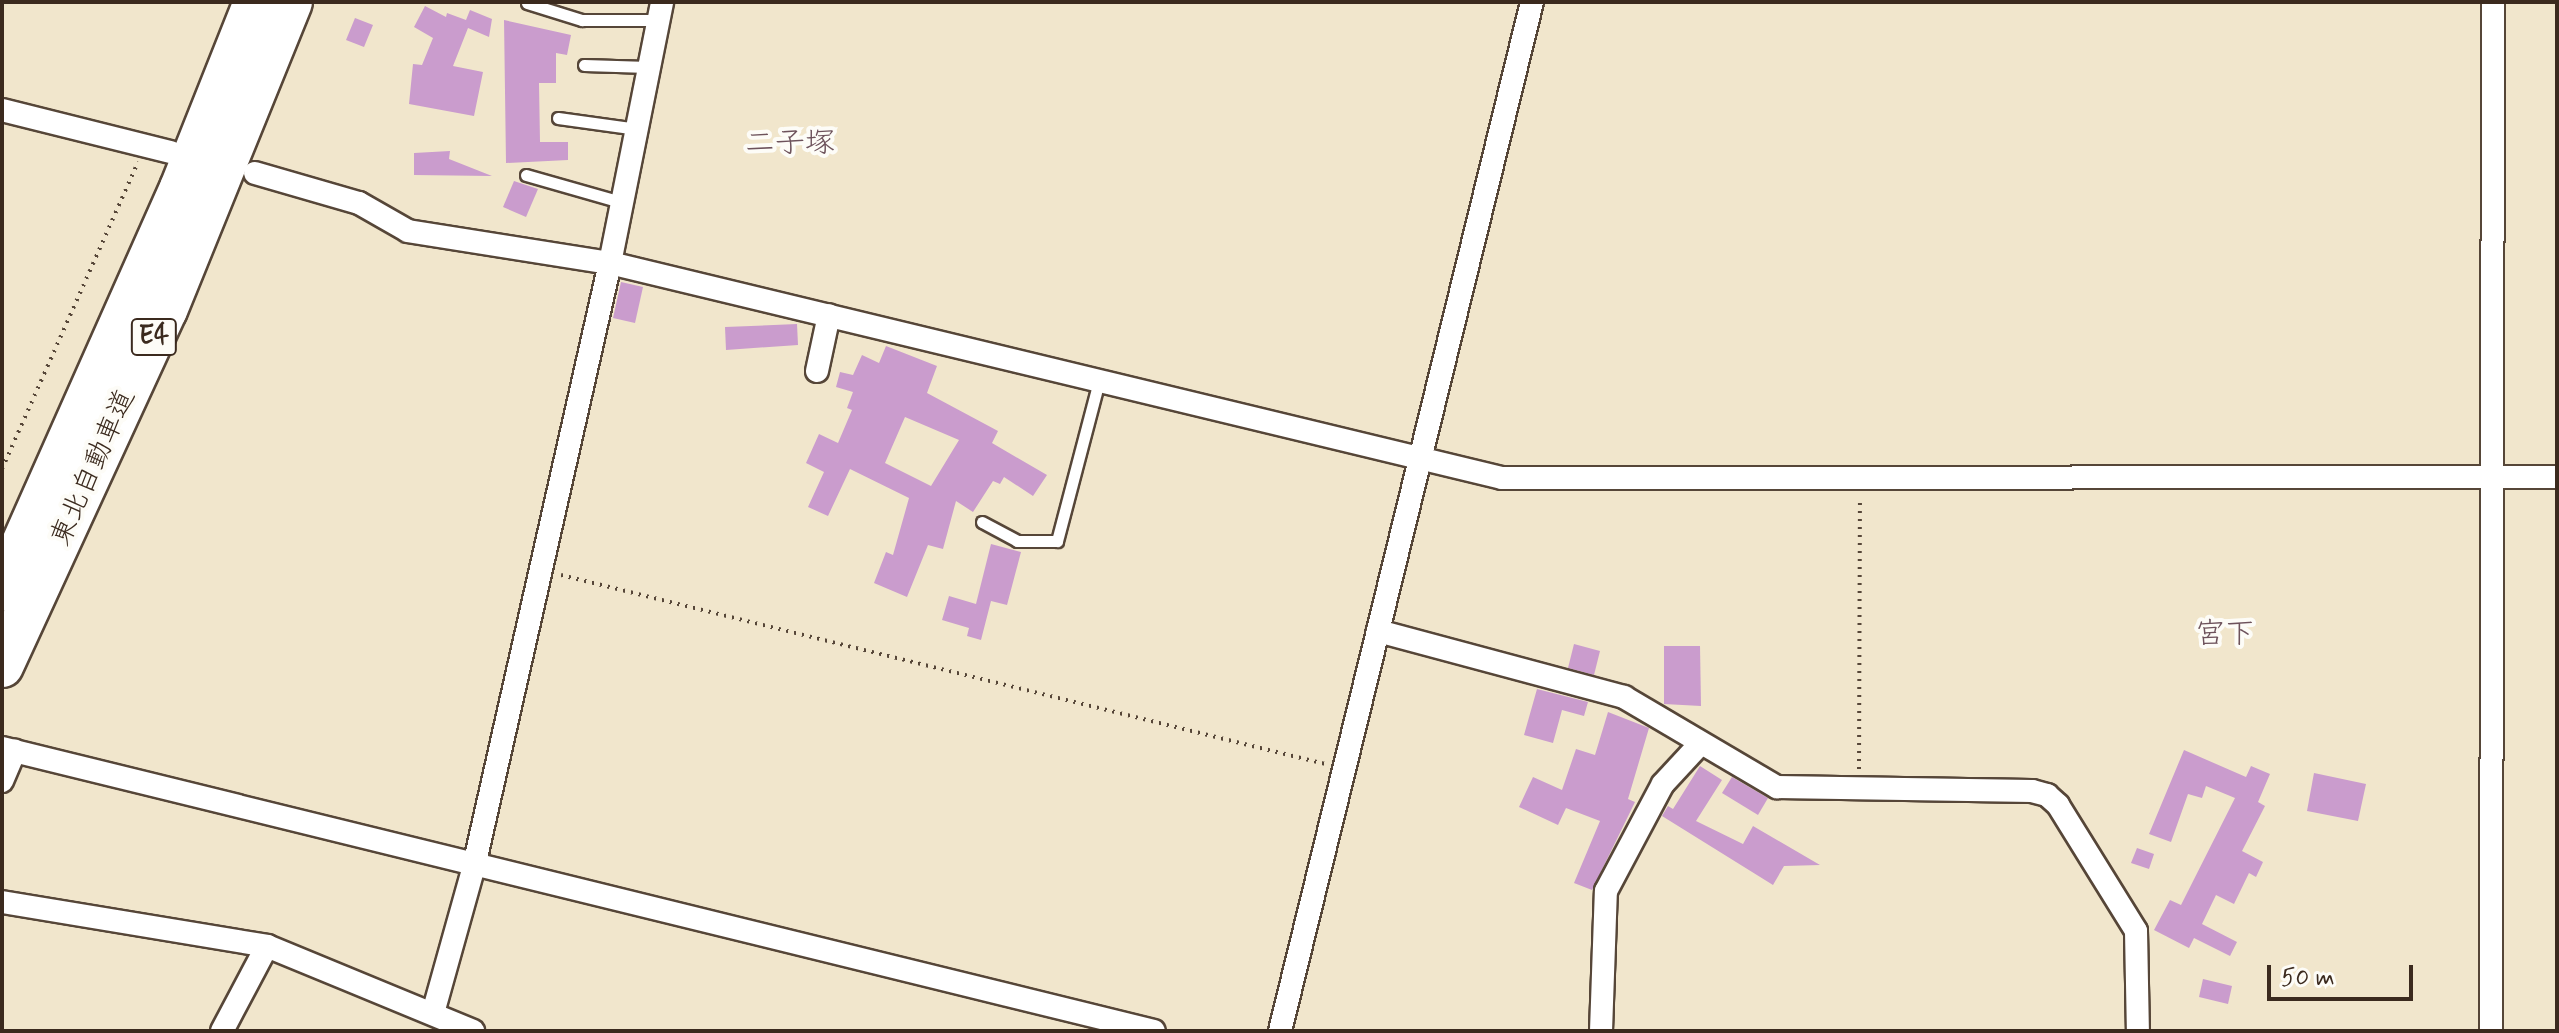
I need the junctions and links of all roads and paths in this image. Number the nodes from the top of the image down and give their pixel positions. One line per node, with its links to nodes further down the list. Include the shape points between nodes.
1 (255, 2): 28 (highway, 東北自動車道 / E4, via 157,244)
2 (291, 2): 30 (highway, 東北自動車道 / E4, via 166,310)
3 (1532, 2): 21 (street)
4 (2493, 2): 24 (street)
5 (527, 3): 6 (lane, via 582,20)
6 (660, 11): 8 (street)
7 (584, 65): 8 (lane)
8 (648, 67): 11 (street)
9 (2, 110): 12 (street)
10 (558, 118): 11 (lane)
11 (637, 129): 16 (street)
12 (146, 145): 13 (street); 22 (path)
13 (171, 152)
14 (255, 173): 17 (street, via 359,203 408,231)
15 (526, 175): 16 (lane)
16 (621, 202): 17 (street)
17 (610, 263): 18 (street); 27 (street)
18 (829, 315): 19 (street); 20 (street)
19 (817, 371)
20 (1099, 381): 21 (street); 26 (lane, via 1057,541 1017,541)
21 (1419, 459): 25 (street, via 1521,480); 29 (street)
22 (2, 469)
23 (2557, 477): 24 (street)
24 (2489, 478): 25 (street); 46 (street)
25 (1860, 480): 35 (path)
26 (982, 522)
27 (537, 569): 33 (path); 36 (street)
28 (2, 590)
29 (1378, 631): 31 (street, via 1624,697); 33 (street)
30 (2, 666)
31 (1700, 744): 35 (street, via 1767,784); 44 (street, via 1663,784 1606,891)
32 (8, 749): 34 (street); 36 (street)
33 (1343, 768): 43 (street)
34 (2, 781)
35 (1859, 790): 45 (street, via 2032,791 2058,805 2136,931)
36 (474, 866): 39 (street); 42 (street)
37 (2, 902): 38 (street)
38 (267, 946): 39 (street); 40 (street)
39 (433, 1013): 41 (street)
40 (222, 1031)
41 (473, 1031)
42 (1154, 1031)
43 (1280, 1031)
44 (1601, 1031)
45 (2138, 1031)
46 (2491, 1031)

